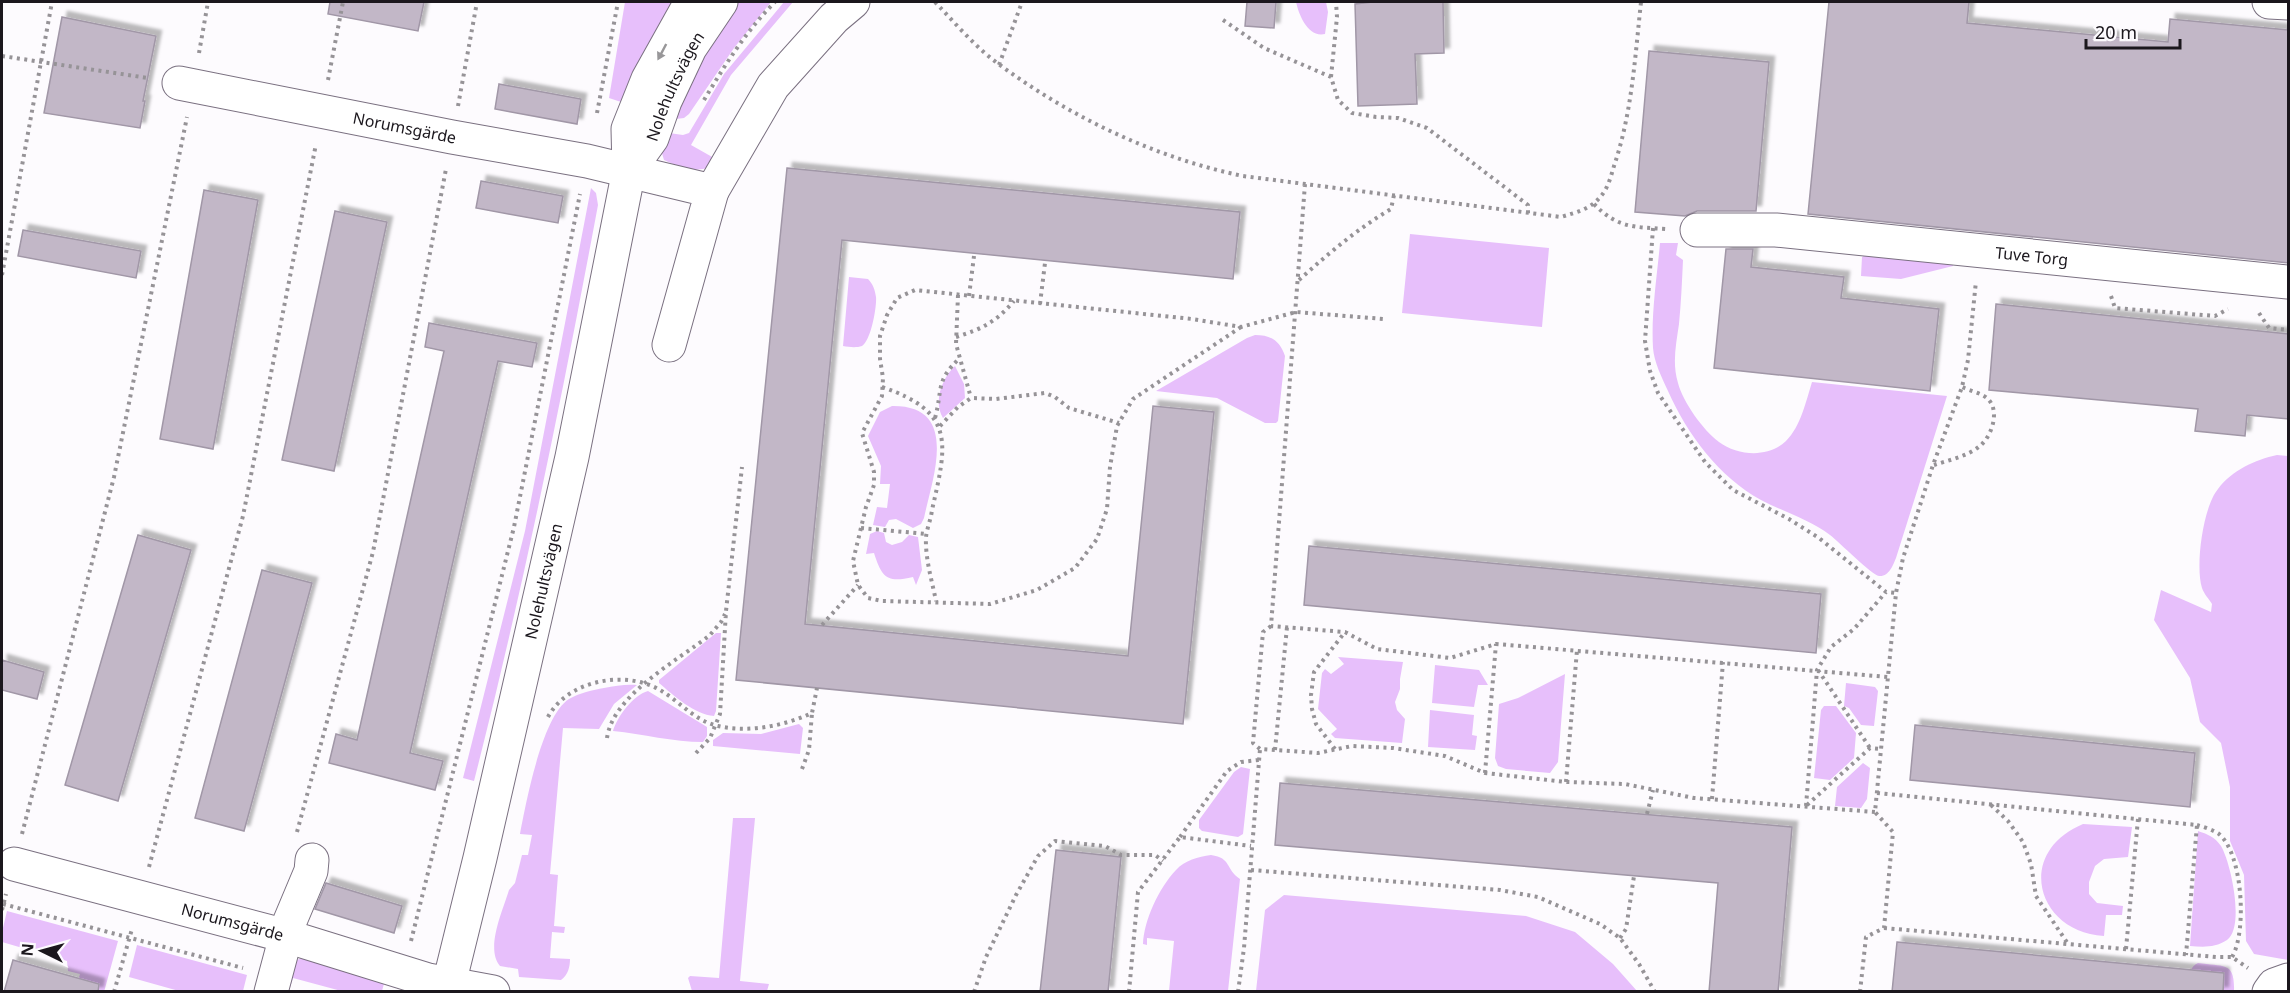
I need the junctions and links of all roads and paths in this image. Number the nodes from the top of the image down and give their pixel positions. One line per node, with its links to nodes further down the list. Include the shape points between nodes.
1 (52, 2): 17 (path)
2 (208, 2): 20 (path)
3 (343, 2): 21 (path)
4 (477, 2): 22 (path)
5 (618, 2): 23 (path)
6 (691, 2): 24 (street, Nolehultsvägen, one-way to 24, via 648,79 628,129)
7 (721, 2): 24 (street, Nolehultsvägen, via 690,48 652,138)
8 (853, 2): 26 (street, via 773,86)
9 (935, 2): 18 (path)
10 (1022, 2): 18 (path)
11 (1336, 2): 19 (path)
12 (1641, 2): 28 (path, via 1630,105 1608,184)
13 (2269, 2): 14 (street)
14 (2289, 3)
15 (1223, 21): 19 (path, via 1264,48)
16 (2, 56): 17 (path)
17 (41, 63): 20 (path); 36 (path)
18 (999, 65): 25 (path, via 1080,116 1158,153 1203,168)
19 (1331, 77): 29 (path, via 1338,100 1352,113 1398,118 1427,128 1528,205)
20 (186, 84): 21 (street, Norumsgärde); 105 (path, via 114,477)
21 (323, 111): 22 (street, Norumsgärde); 108 (path, via 243,516)
22 (452, 137): 23 (street, Norumsgärde); 103 (path, via 373,552)
23 (587, 161): 24 (street, Norumsgärde); 119 (path, via 514,527)
24 (629, 170): 26 (street, Norumsgärde); 123 (street, Nolehultsvägen, via 572,457)
25 (1305, 184): 27 (path); 37 (path)
26 (712, 191): 50 (street)
27 (1394, 195): 29 (path); 37 (path, via 1391,209 1338,245)
28 (1594, 204): 29 (path, via 1561,217); 30 (path, via 1619,224)
29 (1528, 214)
30 (1653, 228): 31 (path); 63 (path, via 1645,341 1658,393 1705,462 1733,490 1819,538)
31 (1697, 230): 32 (street, Tuve Torg, via 1776,230)
32 (1979, 251): 35 (street, Tuve Torg); 53 (path)
33 (974, 256): 40 (path)
34 (1045, 263): 42 (path)
35 (2114, 264): 38 (street, Tuve Torg); 43 (path, via 2110,300 2115,308 2215,316 2228,309)
36 (2, 275)
37 (1299, 280): 44 (path)
38 (2289, 282)
39 (958, 295): 40 (path); 49 (path); 52 (path, via 915,290 897,298 880,336)
40 (969, 296): 41 (path)
41 (1015, 301): 42 (path); 49 (path, via 1001,317)
42 (1040, 304): 47 (path)
43 (2239, 310)
44 (1296, 312): 46 (path); 47 (path); 68 (path)
45 (2249, 312): 48 (path, via 2260,313 2269,328)
46 (1384, 319)
47 (1241, 327): 56 (path, via 1133,399)
48 (2289, 330)
49 (956, 337): 51 (path)
50 (669, 345)
51 (960, 358): 54 (path); 55 (path, via 942,378)
52 (882, 387): 55 (path, via 903,394); 60 (path, via 882,396 862,433 874,479)
53 (1962, 387): 58 (path); 58 (path, via 1992,405 1989,435 1972,451)
54 (971, 398): 56 (path, via 1045,393 1069,408); 57 (path)
55 (935, 418): 57 (path)
56 (1119, 423): 65 (path, via 1107,509 1096,539 1075,568 1037,590 990,604)
57 (940, 427): 61 (path, via 944,447)
58 (1933, 465): 64 (path)
59 (742, 467): 66 (path)
60 (861, 528): 61 (path); 62 (path, via 853,561)
61 (927, 534): 65 (path)
62 (858, 585): 65 (path, via 868,598); 67 (path)
63 (1886, 592): 64 (path); 74 (path, via 1854,629 1831,647)
64 (1896, 593): 75 (path)
65 (936, 601)
66 (726, 611): 76 (path, via 710,635); 80 (path)
67 (822, 625)
68 (1271, 626): 69 (path); 82 (path, via 1263,632 1253,743)
69 (1287, 627): 70 (path); 86 (path)
70 (1345, 632): 71 (path, via 1377,649 1450,658); 84 (path, via 1314,672 1311,695 1316,724)
71 (1496, 644): 72 (path); 90 (path)
72 (1577, 650): 73 (path); 91 (path)
73 (1723, 662): 74 (path); 94 (path)
74 (1817, 670): 75 (path); 83 (path); 96 (path)
75 (1888, 677): 85 (path)
76 (645, 684): 79 (path, via 626,679 585,686 557,702); 80 (path); 81 (path, via 615,714)
77 (817, 688): 78 (path)
78 (812, 713): 80 (path, via 770,726); 89 (path, via 809,750)
79 (544, 726)
80 (716, 726): 87 (path)
81 (607, 738)
82 (1260, 748): 86 (path); 88 (path)
83 (1870, 748): 85 (path); 96 (path)
84 (1335, 749): 86 (path, via 1318,753); 90 (path, via 1393,748 1435,754)
85 (1881, 749): 93 (path)
86 (1275, 750)
87 (696, 753)
88 (1259, 760): 101 (path, via 1241,762 1227,771); 102 (path)
89 (802, 770)
90 (1485, 773): 91 (path)
91 (1566, 782): 92 (path, via 1625,784)
92 (1653, 790): 94 (path); 98 (path)
93 (1877, 793): 95 (path); 97 (path)
94 (1712, 799): 96 (path)
95 (1991, 805): 99 (path); 115 (path, via 2023,842 2036,896)
96 (1806, 806): 97 (path)
97 (1875, 812): 111 (path, via 1893,832)
98 (1647, 814)
99 (2138, 819): 100 (path); 116 (path)
100 (2197, 825): 117 (path); 118 (path, via 2220,835 2236,867 2239,940)
101 (1180, 837): 102 (path); 104 (path)
102 (1251, 846): 106 (path)
103 (304, 849): 112 (street, via 312,871)
104 (1163, 861): 126 (path, via 1155,855 1121,855 1105,846 1055,841 1038,856 1016,896 986,957); 127 (path, via 1138,892)
105 (14, 864): 108 (street, Norumsgärde); 109 (path)
106 (1251, 870): 114 (path, via 1500,890 1538,897 1600,924); 128 (path)
107 (1634, 876): 114 (path, via 1626,929)
108 (141, 897): 112 (street, Norumsgärde); 113 (path)
109 (3, 904): 110 (path); 113 (path)
110 (2, 910)
111 (1884, 928): 115 (path); 130 (path, via 1866,937)
112 (286, 936): 119 (street, Norumsgärde); 120 (street)
113 (129, 937): 120 (path); 124 (path)
114 (1620, 938): 129 (path)
115 (2069, 944): 116 (path)
116 (2126, 949): 117 (path)
117 (2186, 955): 118 (path)
118 (2232, 957): 121 (path)
119 (403, 973): 123 (street, Norumsgärde)
120 (259, 981)
121 (2260, 981): 122 (street, via 2274,985)
122 (2289, 981)
123 (448, 987): 125 (street, Norumsgärde)
124 (114, 992)
125 (493, 992)
126 (974, 992)
127 (1129, 992)
128 (1238, 992)
129 (1655, 992)
130 (1860, 992)

